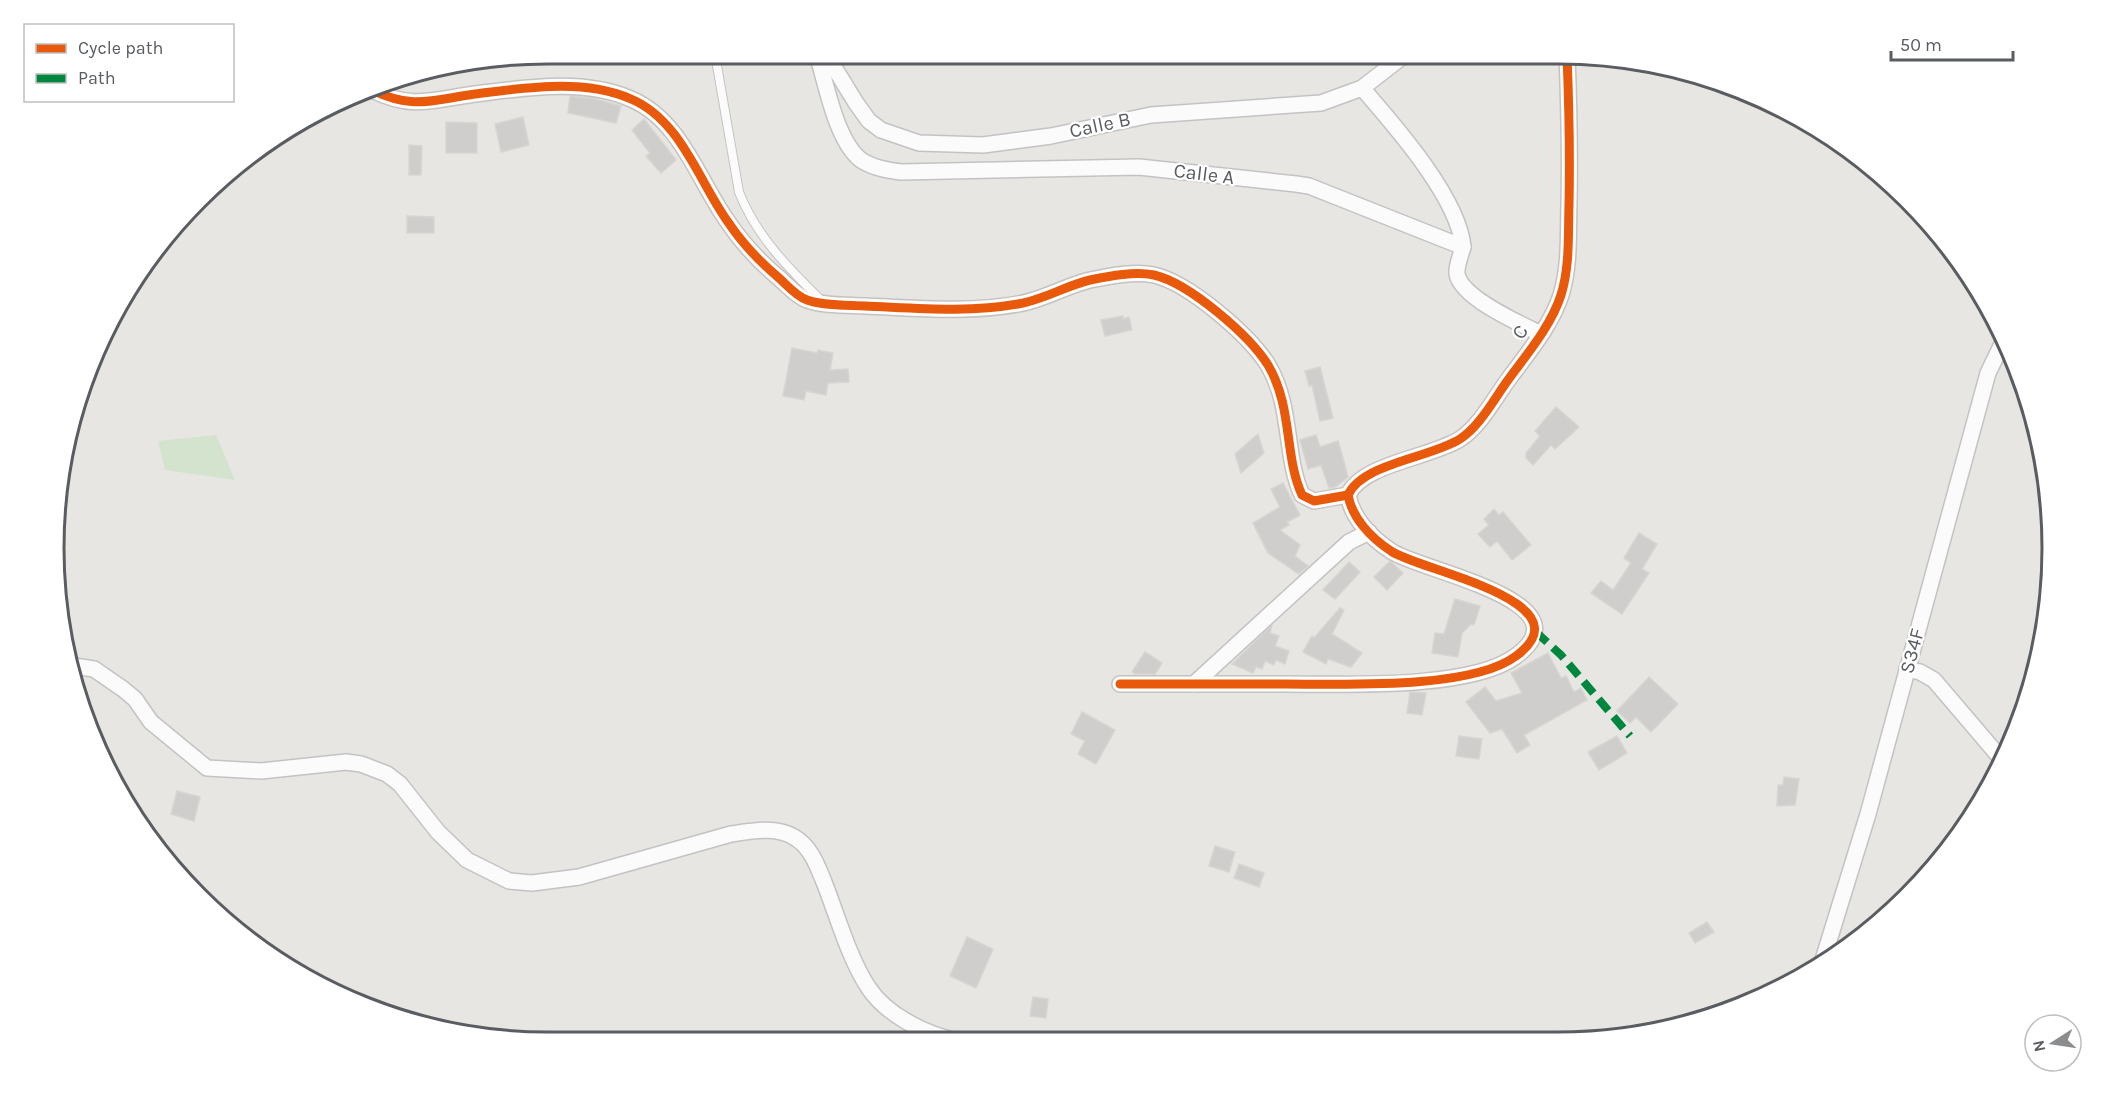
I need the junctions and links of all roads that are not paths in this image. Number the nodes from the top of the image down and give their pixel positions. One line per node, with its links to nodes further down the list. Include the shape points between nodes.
1 (717, 64): 9 (lane, via 744,205 766,241)
2 (820, 64): 8 (street, Calle A, via 842,134 861,160 884,170 1139,167 1296,184)
3 (832, 64): 6 (street, Calle B, via 869,121 894,136 919,143 1012,143 1151,115 1321,103)
4 (1392, 64): 6 (street, Calle B)
5 (1567, 65): 10 (street, C, via 1568,255 1560,297)
6 (1362, 87): 8 (street, via 1449,204 1461,229)
7 (381, 94): 9 (street, via 413,103 575,87 632,99 654,113 673,134 749,249 801,297)
8 (1463, 247): 10 (street, via 1457,272 1463,286 1505,316)
9 (824, 303): 12 (street, via 940,308 1002,306 1035,300 1092,280 1140,274 1165,279 1220,313 1269,367 1284,402 1302,495 1314,501)
10 (1541, 334): 12 (street, C, via 1461,439 1369,474)
11 (2000, 349): 15 (street, S34F, via 1988,373)
12 (1348, 495): 13 (street, via 1353,514)
13 (1369, 532): 17 (street, via 1350,542); 17 (street, via 1392,552 1473,582 1523,607 1533,617 1536,632 1532,641 1512,659 1490,669 1430,680 1385,684)
14 (79, 667): 20 (street, via 94,669 123,689 151,722 207,768 261,771 346,762 387,774 467,860 509,880 532,883 579,877 731,834 756,831 793,836 813,857 868,987 886,1008)
15 (1907, 669): 18 (street, via 1934,680); 19 (street, S34F)
16 (1120, 684): 17 (street)
17 (1194, 684)
18 (1997, 754)
19 (1825, 952)
20 (932, 1032)

